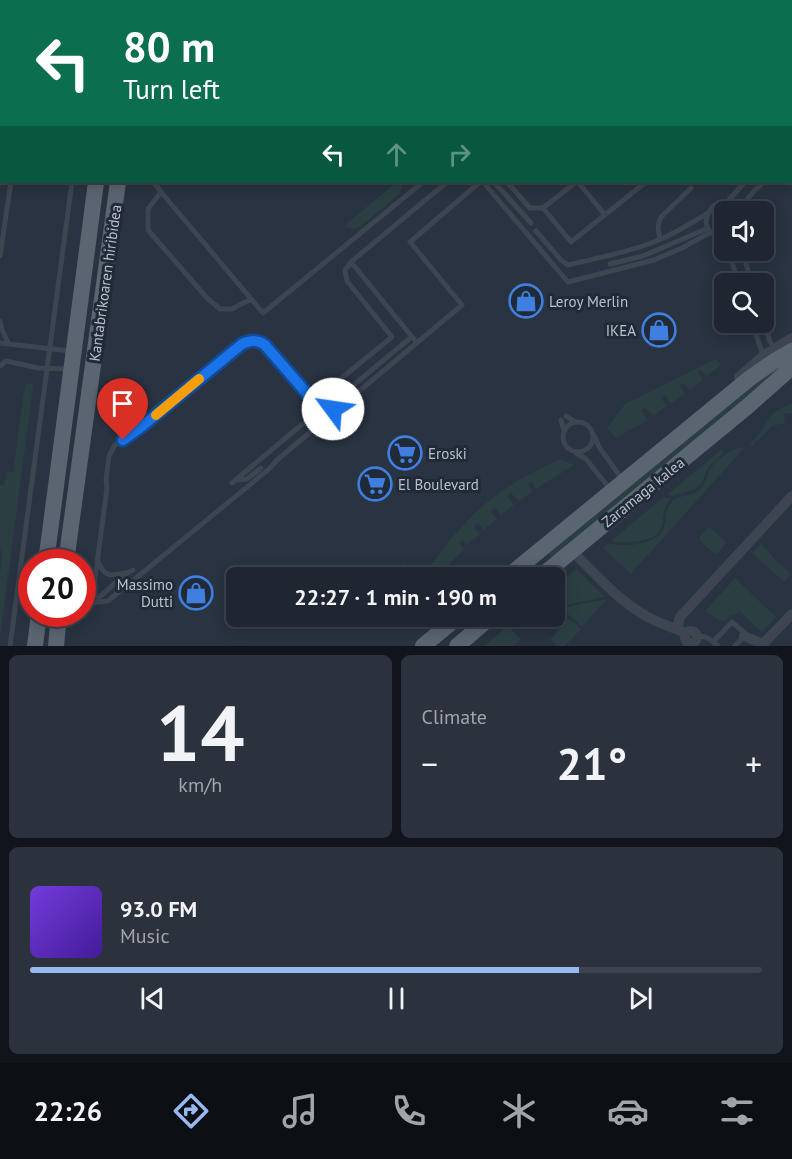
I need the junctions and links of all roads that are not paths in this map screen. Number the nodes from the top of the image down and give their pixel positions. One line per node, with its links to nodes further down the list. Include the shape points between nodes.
1 (11, 183): 32 (lane)
2 (72, 183): 44 (lane)
3 (96, 183): 47 (main road, Kantabrikoaren hiribidea)
4 (118, 183): 67 (main road, Kantabrikoaren hiribidea)
5 (155, 183): 18 (lane)
6 (422, 183): 35 (lane, via 263,313)
7 (446, 183): 33 (lane)
8 (481, 183): 42 (lane, via 410,242 462,305)
9 (483, 183): 27 (lane, via 568,282 659,259)
10 (495, 183): 26 (lane)
11 (508, 183): 22 (lane, via 530,208)
12 (576, 183): 22 (lane)
13 (578, 183): 24 (lane)
14 (645, 183): 24 (lane)
15 (744, 183): 19 (lane)
16 (763, 183): 20 (lane)
17 (691, 188): 31 (lane, via 661,217 657,229)
18 (161, 192): 35 (lane); 35 (lane, via 147,209 148,230 220,309 232,309)
19 (728, 201)
20 (747, 201)
21 (714, 205): 23 (lane)
22 (543, 208): 24 (lane, via 571,242)
23 (708, 213): 27 (lane); 31 (lane)
24 (605, 215)
25 (522, 221): 26 (lane)
26 (531, 223): 28 (lane)
27 (710, 230): 29 (lane); 34 (lane, via 643,256)
28 (536, 231): 30 (lane); 31 (lane, via 568,265)
29 (714, 234)
30 (537, 239)
31 (660, 239)
32 (0, 256)
33 (351, 262): 42 (lane); 55 (lane, via 345,270 347,281 394,335)
34 (609, 264)
35 (251, 298)
36 (0, 321): 43 (lane)
37 (756, 333): 48 (lane)
38 (768, 333): 45 (lane)
39 (792, 338): 45 (street, Zaramaga kalea)
40 (409, 339): 55 (lane, via 333,406)
41 (0, 343): 43 (lane)
42 (417, 343): 76 (lane, via 108,602)
43 (9, 344): 44 (lane)
44 (49, 348): 47 (lane); 52 (lane)
45 (775, 348): 48 (street, Zaramaga kalea)
46 (792, 351): 61 (main road, Zaramaga kalea, via 750,378)
47 (74, 352): 53 (main road, Kantabrikoaren hiribidea)
48 (763, 356): 61 (street, Zaramaga kalea)
49 (3, 361): 50 (lane); 52 (lane)
50 (0, 366)
51 (792, 367): 57 (main road, Zaramaga kalea)
52 (47, 369): 53 (lane); 86 (lane)
53 (72, 369): 66 (main road, Kantabrikoaren hiribidea)
54 (792, 378): 57 (street, Zaramaga kalea)
55 (322, 394): 56 (lane)
56 (310, 397): 63 (lane, via 304,408 313,421 300,426 234,481 247,479); 69 (lane, via 260,341 242,344 111,451)
57 (747, 406): 68 (main road, Zaramaga kalea)
58 (575, 422): 59 (lane); 59 (lane, via 563,418); 60 (lane, via 587,424)
59 (564, 431): 62 (lane, via 564,444)
60 (594, 435): 62 (lane, via 589,448); 64 (lane)
61 (673, 440): 64 (main road, Zaramaga kalea)
62 (574, 452): 64 (lane)
63 (261, 468)
64 (617, 485): 70 (main road, Zaramaga kalea)
65 (792, 496): 84 (street, via 680,616)
66 (48, 549)
67 (68, 549)
68 (572, 551): 71 (main road, Zaramaga kalea); 84 (street, via 632,607)
69 (97, 559): 72 (lane); 74 (lane, via 104,573)
70 (519, 567)
71 (552, 567)
72 (96, 568)
73 (133, 570): 74 (lane)
74 (125, 573): 75 (lane)
75 (96, 599)
76 (96, 603)
77 (792, 614): 83 (street, via 763,644)
78 (37, 627): 87 (main road)
79 (58, 627): 88 (main road)
80 (444, 627): 89 (main road)
81 (480, 627): 82 (main road)
82 (477, 630): 90 (main road); 91 (street)
83 (744, 636): 85 (lane, via 732,622); 92 (lane)
84 (687, 638): 85 (lane, via 706,637)
85 (715, 644)
86 (10, 646)
87 (35, 646)
88 (56, 646)
89 (423, 646)
90 (457, 646)
91 (471, 646)
92 (735, 646)

